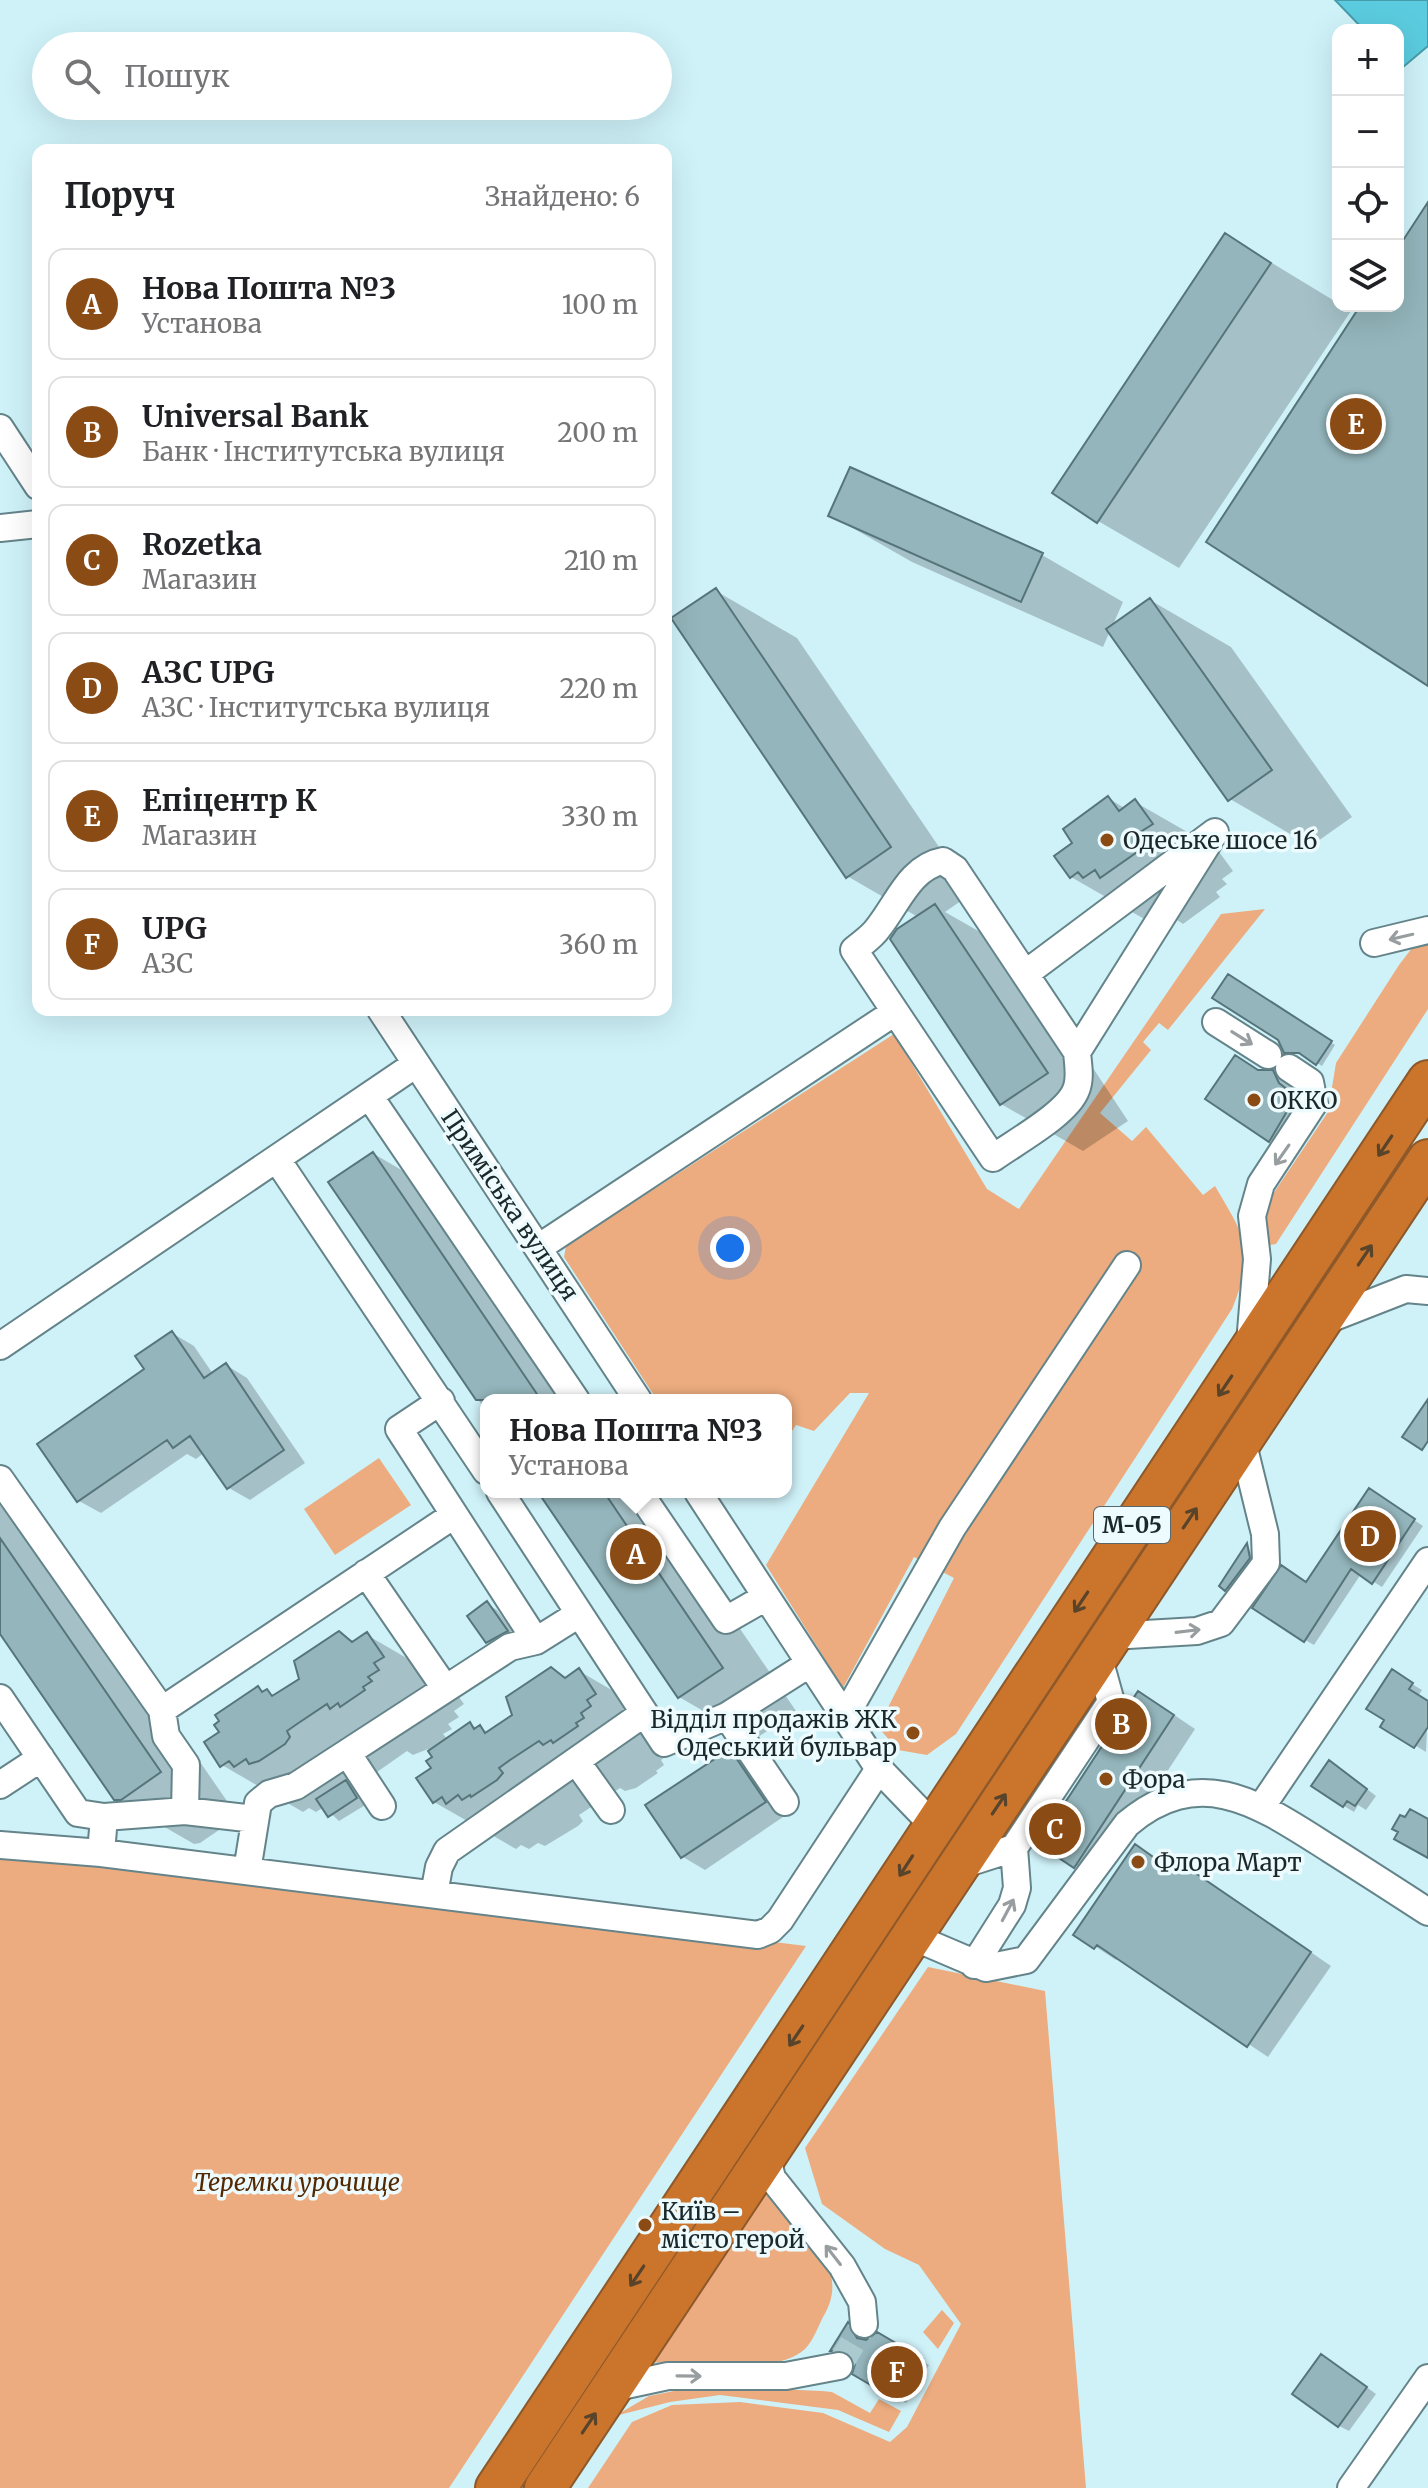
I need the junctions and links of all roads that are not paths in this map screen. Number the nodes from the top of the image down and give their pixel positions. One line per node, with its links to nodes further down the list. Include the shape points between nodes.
1 (0, 428): 2 (street)
2 (32, 477)
3 (32, 525): 4 (street)
4 (0, 528)
5 (1428, 930): 6 (street, one-way to 6)
6 (1374, 943)
7 (1025, 974): 8 (street, via 955,869 943,861 929,864 876,932 854,950); 11 (street); 11 (street, via 1215,832)
8 (895, 1012): 11 (street, via 993,1158 1065,1107 1076,1091); 17 (street)
9 (385, 1016): 12 (street, Приміська вулиця)
10 (1216, 1022): 22 (street, one-way to 22, via 1310,1082 1314,1103 1261,1184 1252,1216 1257,1259)
11 (1077, 1052)
12 (416, 1064): 14 (street); 17 (street, Приміська вулиця)
13 (1428, 1081): 22 (highway, М-05, one-way to 22)
14 (370, 1097): 16 (street); 23 (street)
15 (1428, 1160): 20 (highway, М-05, one-way to 15)
16 (278, 1161): 21 (street); 25 (street)
17 (538, 1248): 24 (street, Приміська вулиця)
18 (1127, 1265): 45 (street, via 952,1528)
19 (1428, 1291): 20 (street, via 1406,1289)
20 (1319, 1323): 26 (highway, М-05)
21 (0, 1346)
22 (1249, 1350): 58 (highway, М-05, one-way to 58)
23 (572, 1394)
24 (634, 1394)
25 (441, 1401): 27 (street); 32 (street, via 399,1429)
26 (1242, 1440): 38 (highway, М-05, one-way to 26); 38 (street, one-way to 26, via 1221,1623 1266,1563 1265,1534)
27 (480, 1462)
28 (0, 1479): 42 (street)
29 (504, 1498): 36 (street)
30 (643, 1498): 35 (street, via 726,1620)
31 (702, 1498): 35 (street)
32 (454, 1515): 34 (street); 37 (street)
33 (1428, 1561): 53 (street)
34 (366, 1573): 40 (street); 42 (street)
35 (766, 1597): 39 (street)
36 (579, 1614): 37 (street); 43 (street)
37 (536, 1641): 40 (street, via 510,1647)
38 (1104, 1646): 60 (street, via 1111,1702); 62 (highway, М-05, one-way to 38)
39 (809, 1664): 44 (street); 45 (street)
40 (445, 1688): 46 (street)
41 (0, 1698): 47 (street)
42 (162, 1710): 55 (street, via 166,1736 189,1775)
43 (643, 1714): 44 (street, via 664,1743); 48 (street)
44 (727, 1716): 51 (street)
45 (844, 1718): 49 (street)
46 (348, 1754): 52 (street); 57 (street, via 296,1786 269,1794 258,1803)
47 (41, 1758): 50 (street); 56 (street, via 78,1813)
48 (576, 1761): 54 (street); 64 (street, via 447,1851)
49 (879, 1769): 58 (street); 64 (street, via 780,1920 758,1935)
50 (0, 1785)
51 (785, 1802)
52 (382, 1806)
53 (1262, 1806): 65 (street); 67 (street, via 1199,1793 1173,1796 1145,1809 1127,1824 1026,1960 986,1968)
54 (611, 1810)
55 (185, 1811): 56 (street); 57 (street)
56 (104, 1817): 61 (street)
57 (255, 1819): 63 (street)
58 (933, 1825): 73 (highway, М-05, one-way to 73)
59 (0, 1845): 61 (street)
60 (1014, 1848): 62 (street); 67 (street, one-way to 60, via 1012,1905 1017,1888)
61 (101, 1853): 63 (street)
62 (958, 1866): 66 (highway, М-05)
63 (247, 1871): 64 (street)
64 (434, 1894)
65 (1428, 1912)
66 (911, 1936): 67 (street); 68 (highway, М-05)
67 (974, 1965)
68 (766, 2154): 69 (street, one-way to 68, via 862,2302 842,2266 772,2178); 72 (highway, М-05)
69 (864, 2324)
70 (839, 2366): 72 (street, one-way to 70, via 668,2376 786,2376)
71 (1428, 2378): 75 (street)
72 (612, 2388): 74 (highway, М-05, one-way to 72)
73 (496, 2488)
74 (545, 2488)
75 (1351, 2488)

